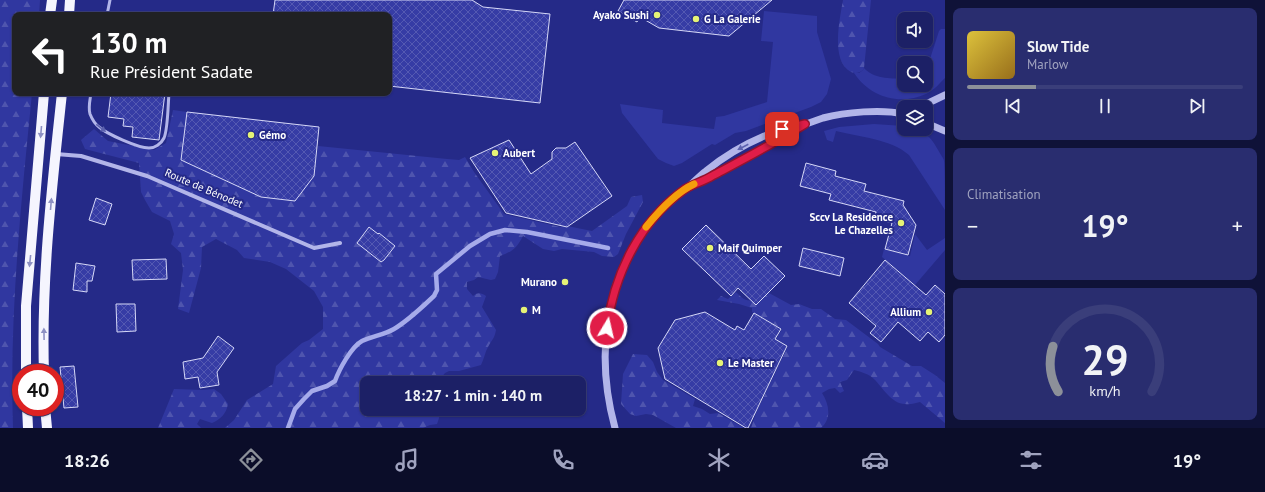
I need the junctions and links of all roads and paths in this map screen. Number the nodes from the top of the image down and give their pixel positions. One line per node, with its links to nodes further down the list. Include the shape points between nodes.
1 (52, 0): 4 (main road)
2 (70, 0): 5 (main road)
3 (110, 0): 6 (lane)
4 (50, 12)
5 (69, 12)
6 (108, 12)
7 (945, 95): 12 (street)
8 (44, 96): 20 (main road, one-way to 20, via 26,306)
9 (62, 96): 17 (main road)
10 (91, 96): 11 (lane, one-way to 11, via 90,114 99,127 129,142 149,148 158,145 166,133)
11 (169, 96)
12 (933, 101)
13 (897, 113): 14 (street, via 850,114)
14 (805, 124): 18 (street); 18 (street, one-way to 18, via 774,132 737,150 710,167)
15 (933, 126): 16 (street)
16 (945, 131)
17 (56, 154): 19 (street, Route de Bénodet, via 81,156 147,176 314,248); 21 (main road, one-way to 17, via 44,313)
18 (686, 188): 26 (street, via 663,208 644,231 630,254 614,293 605,341 605,368 607,395)
19 (340, 243)
20 (26, 364)
21 (44, 364)
22 (27, 416): 24 (main road)
23 (46, 416): 25 (main road)
24 (28, 428)
25 (47, 428)
26 (614, 428)

